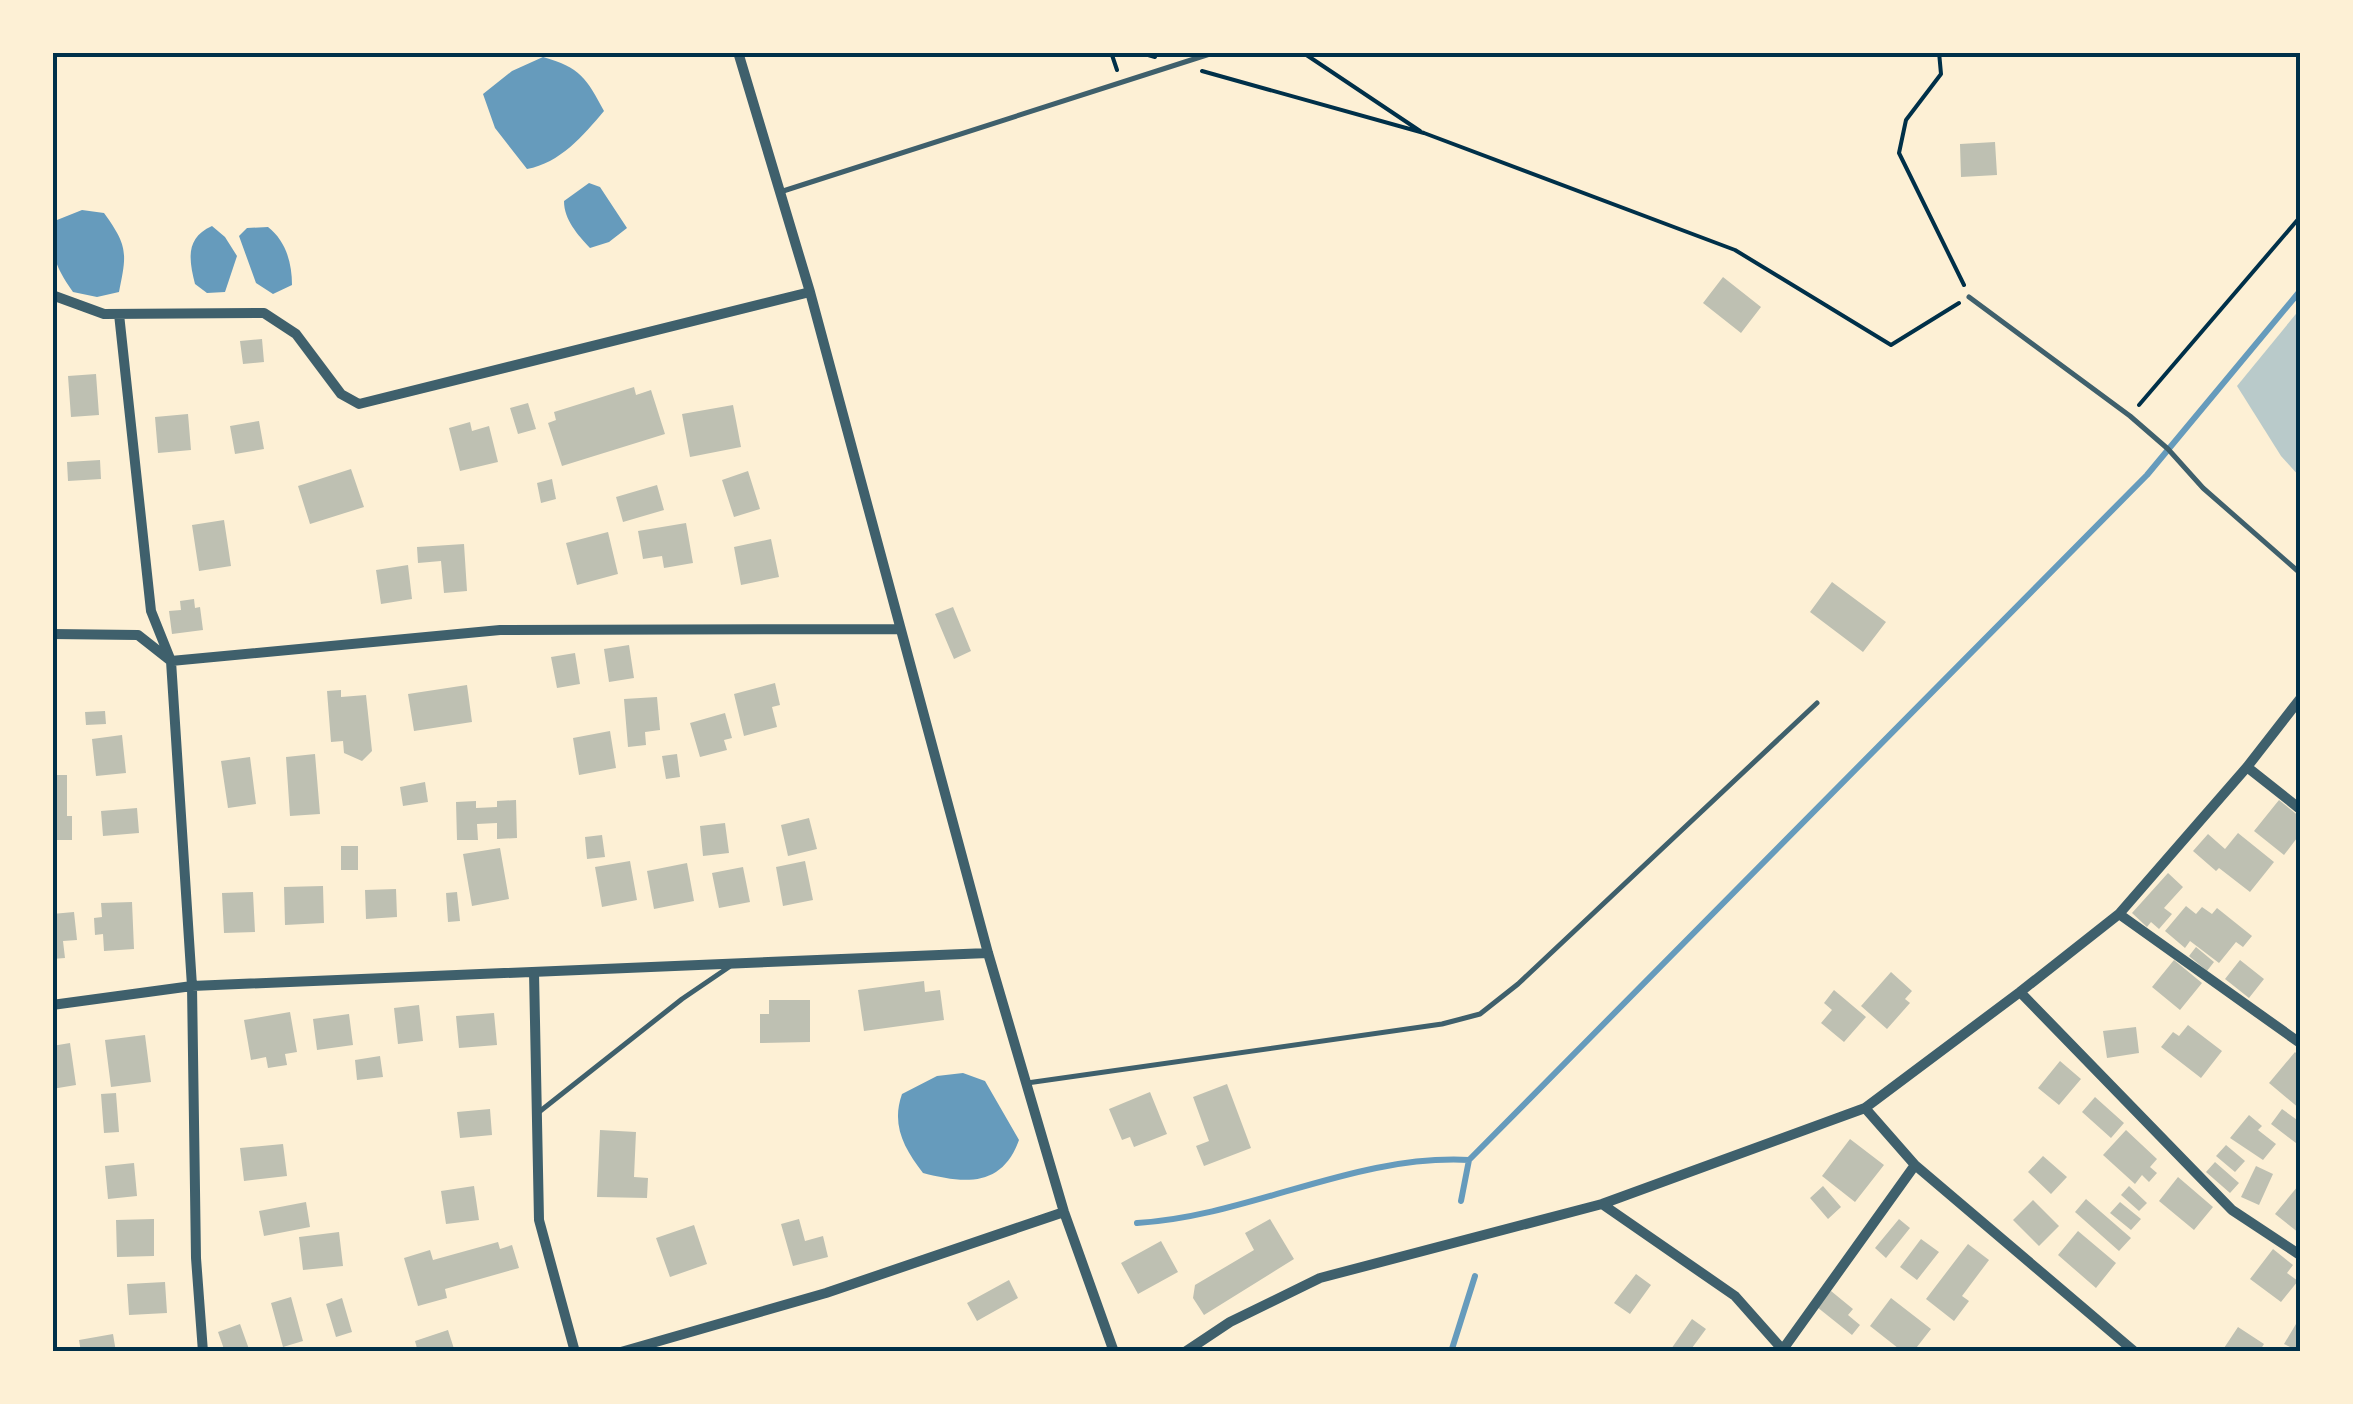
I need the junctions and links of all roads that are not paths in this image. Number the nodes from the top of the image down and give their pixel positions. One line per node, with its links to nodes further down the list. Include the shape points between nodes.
1 (738, 52): 3 (street)
2 (1216, 52): 3 (lane)
3 (780, 192): 4 (street)
4 (810, 292): 7 (street, via 359,404 341,394 296,334 264,313); 9 (street)
5 (52, 295): 7 (street)
6 (1969, 298): 8 (lane, via 2130,416)
7 (119, 314): 11 (street, via 151,611)
8 (2300, 573)
9 (899, 629): 11 (street, via 500,630); 17 (street)
10 (52, 634): 11 (street, via 138,635)
11 (172, 661): 20 (street)
12 (2300, 699): 14 (street)
13 (1817, 703): 24 (lane, via 1480,1014)
14 (2246, 767): 15 (street); 16 (street)
15 (2300, 809)
16 (2119, 914): 21 (street); 23 (street)
17 (988, 952): 18 (street); 24 (street)
18 (734, 963): 19 (street); 26 (lane)
19 (534, 972): 20 (street); 26 (street)
20 (192, 986): 22 (street); 32 (street)
21 (2020, 992): 25 (street); 30 (street, via 2232,1210)
22 (52, 1005)
23 (2300, 1043)
24 (1027, 1084): 29 (street)
25 (1864, 1108): 27 (street); 28 (street)
26 (537, 1114): 33 (street, via 540,1220)
27 (1916, 1165): 31 (street); 37 (street)
28 (1602, 1204): 31 (street, via 1735,1296); 36 (street, via 1320,1278)
29 (1064, 1212): 34 (street, via 826,1294); 35 (street)
30 (2300, 1256)
31 (1782, 1350)
32 (203, 1352)
33 (575, 1352)
34 (621, 1352)
35 (1114, 1352)
36 (1185, 1352)
37 (2135, 1352)

